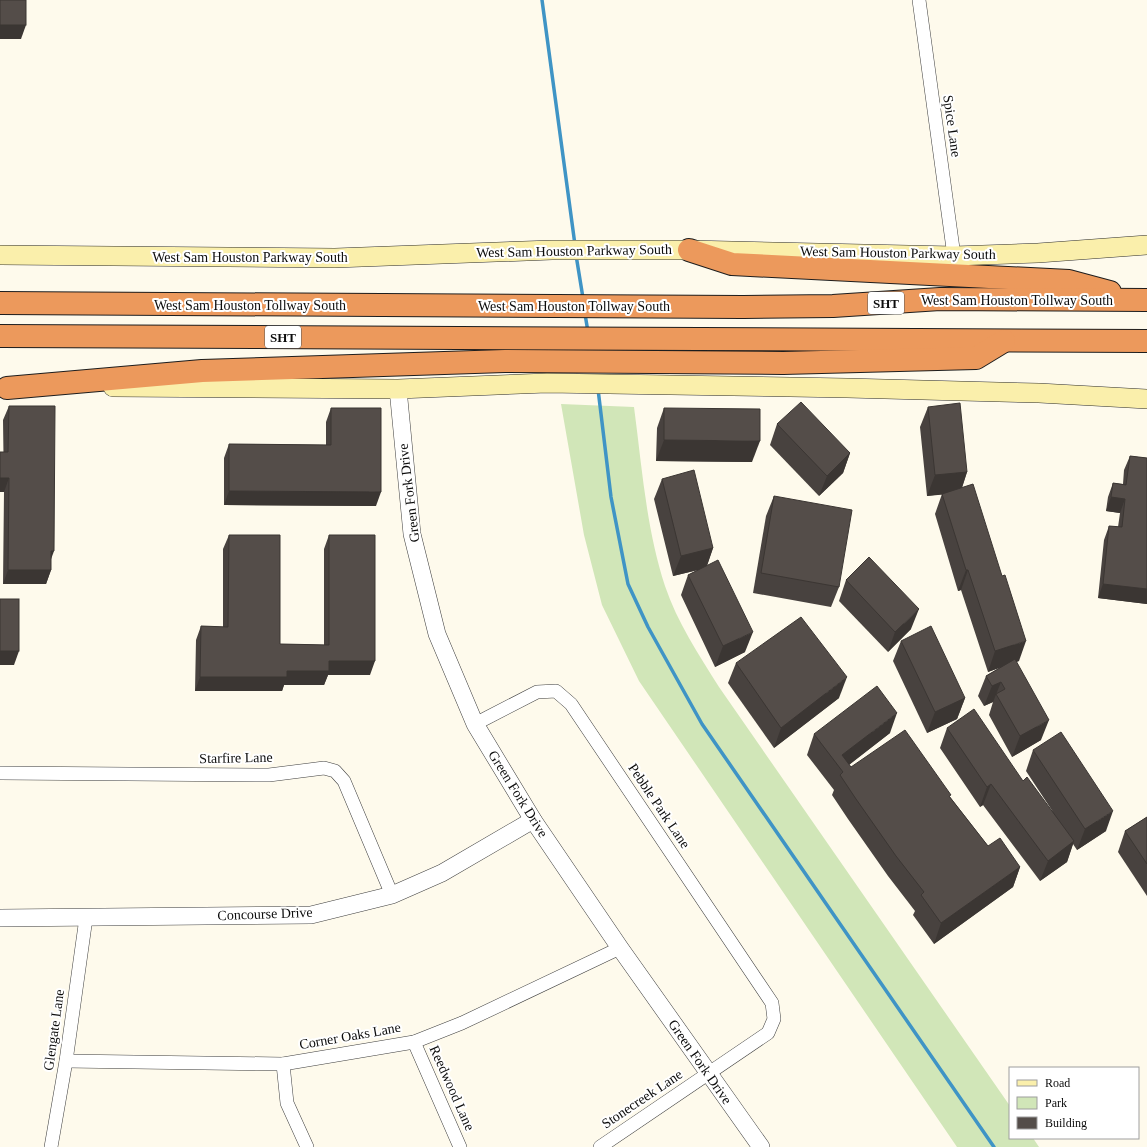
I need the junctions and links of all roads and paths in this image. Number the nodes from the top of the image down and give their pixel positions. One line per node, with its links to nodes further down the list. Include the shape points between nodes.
1 (919, 0): 5 (street, Spice Lane)
2 (1147, 245): 5 (main road, West Sam Houston Parkway South)
3 (688, 250): 4 (main road, West Sam Houston Parkway South, via 552,250 335,258); 5 (main road, West Sam Houston Parkway South); 6 (highway, via 732,264 1069,281)
4 (0, 255)
5 (954, 256)
6 (1144, 300): 7 (highway, West Sam Houston Tollway South / SHT, via 940,299 833,306)
7 (0, 303)
8 (0, 336): 9 (highway, SHT)
9 (1004, 340): 10 (highway, SHT); 11 (highway, via 976,358 783,363 505,361 202,371)
10 (1147, 341)
11 (3, 388): 12 (main road)
12 (398, 389): 13 (main road, via 547,382 1039,393); 14 (street, Green Fork Drive, via 412,534 437,634)
13 (1147, 399)
14 (475, 724): 16 (street, Green Fork Drive); 21 (street, Pebble Park Lane, via 537,692 556,691 571,704 772,1004)
15 (0, 773): 17 (street, Starfire Lane, via 269,775 324,768 335,771 344,781)
16 (533, 820): 17 (street, Concourse Drive, via 442,873); 20 (street, Green Fork Drive)
17 (392, 895): 19 (street, Concourse Drive, via 311,915)
18 (0, 918): 19 (street, Concourse Drive)
19 (86, 918): 23 (street, Glengate Lane)
20 (620, 948): 22 (street, Corner Oaks Lane, via 462,1023); 25 (street, Green Fork Drive)
21 (774, 1019): 25 (street, Stonecreek Lane, via 768,1033)
22 (414, 1042): 24 (street, Corner Oaks Lane); 28 (street, Reedwood Lane)
23 (66, 1061): 24 (street, Corner Oaks Lane); 26 (street, Glengate Lane)
24 (283, 1064): 27 (street, via 287,1103)
25 (708, 1074): 29 (street, Stonecreek Lane); 30 (street, Green Fork Drive)
26 (51, 1147)
27 (307, 1147)
28 (460, 1147)
29 (600, 1147)
30 (760, 1147)

